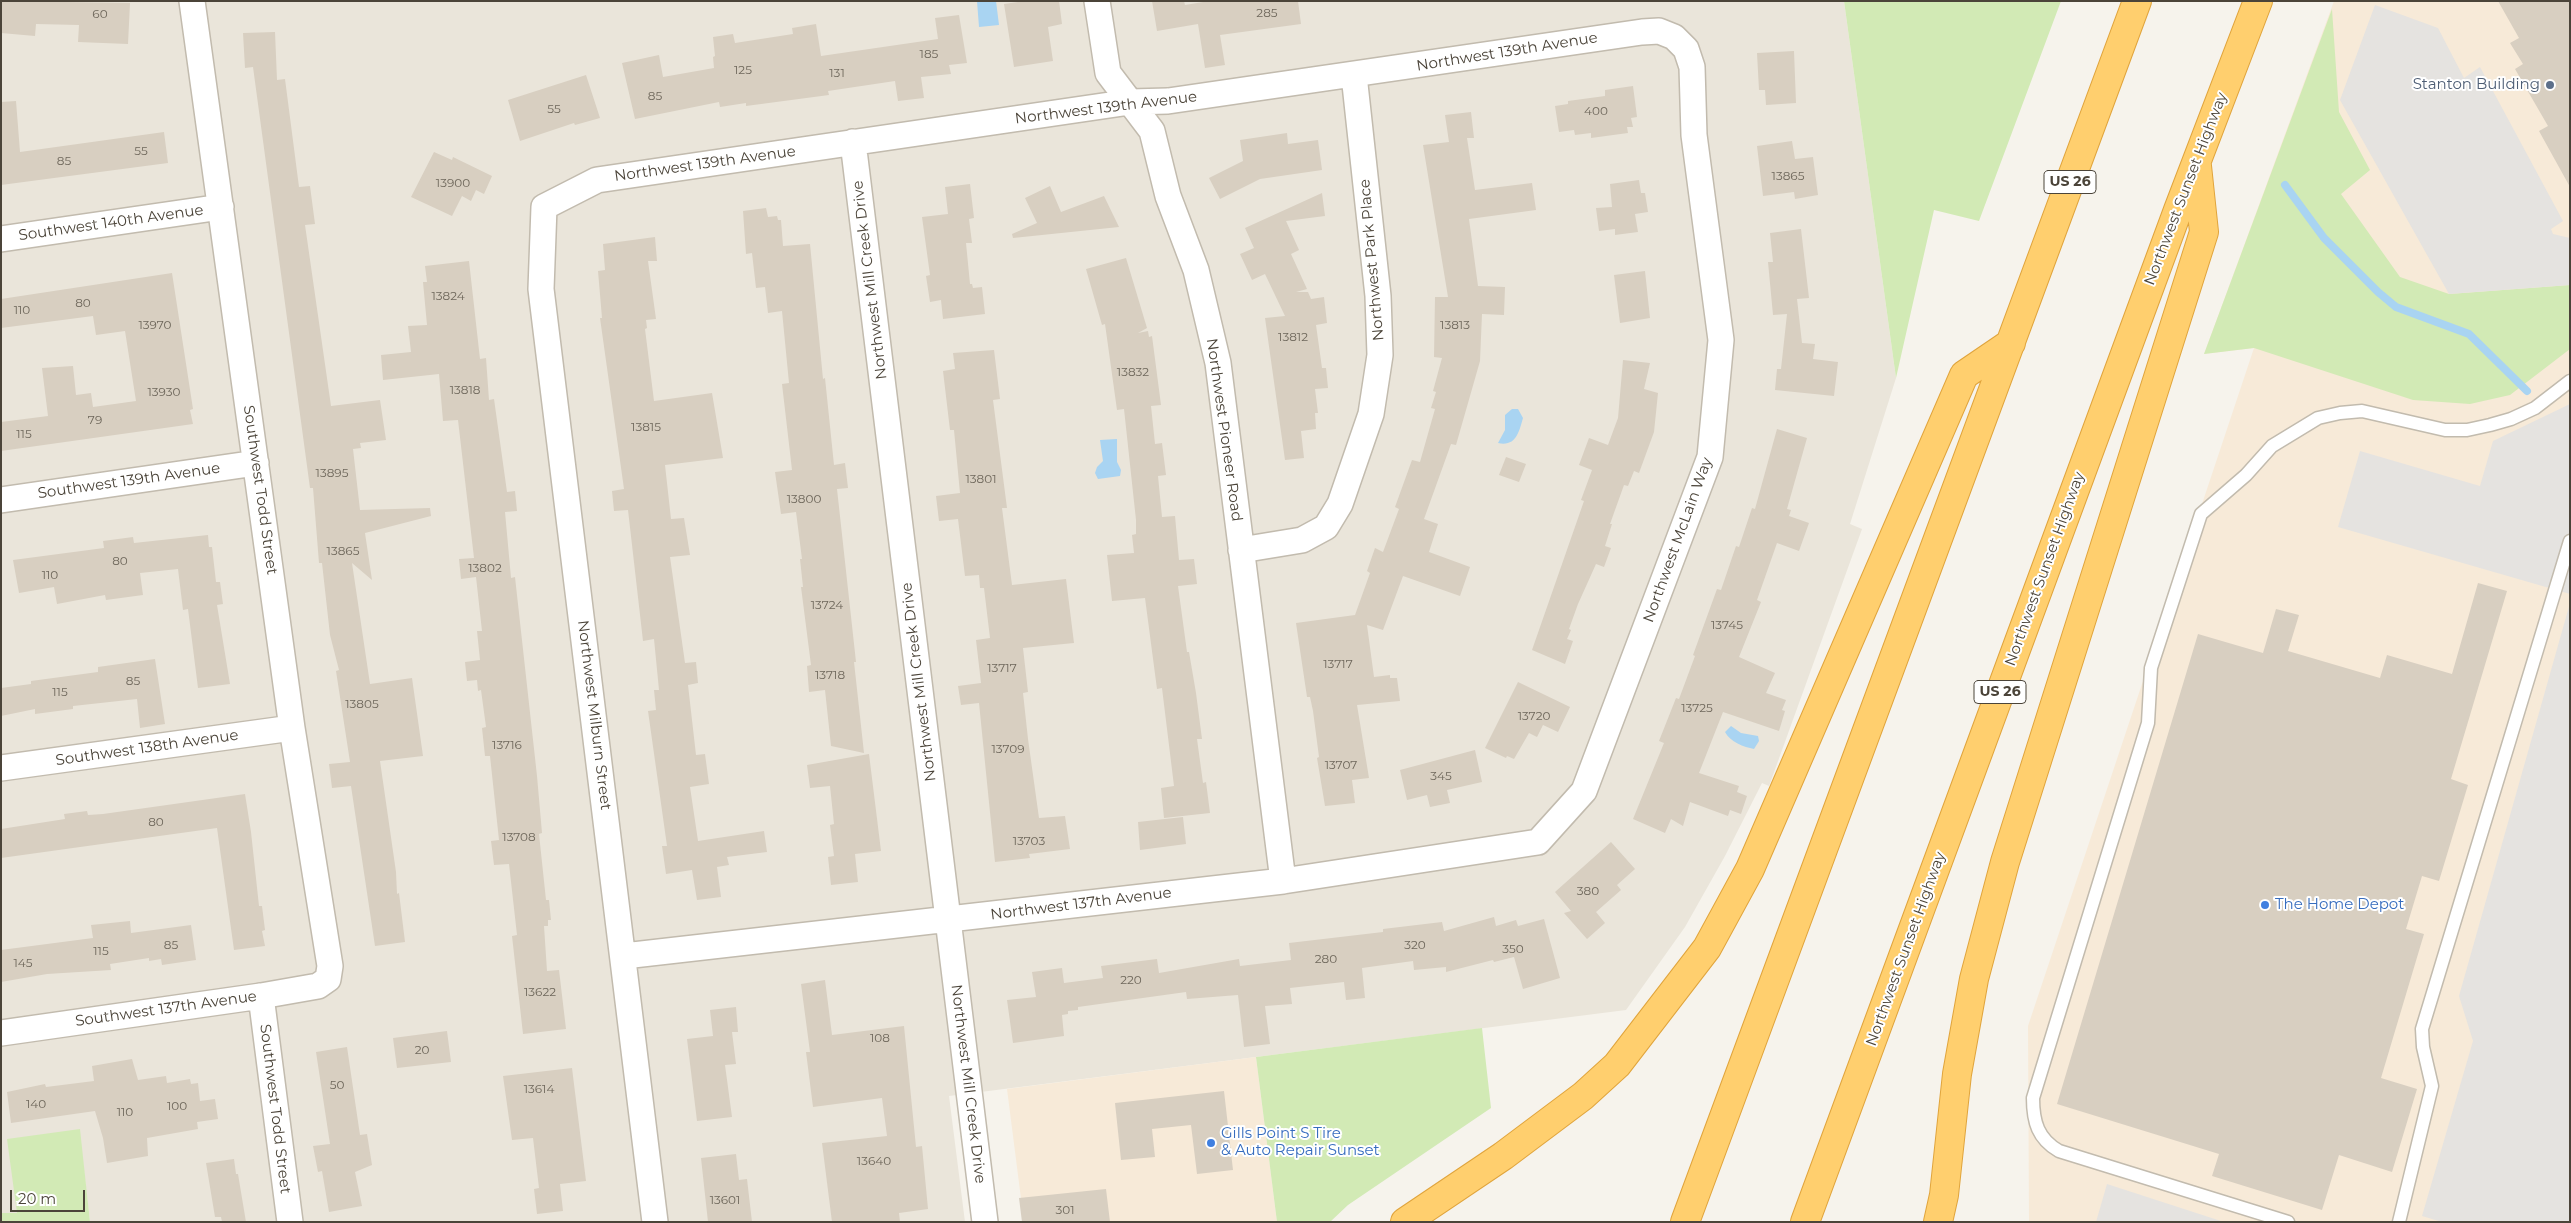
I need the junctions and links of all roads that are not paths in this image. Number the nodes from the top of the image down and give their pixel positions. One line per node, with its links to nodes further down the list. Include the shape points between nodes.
1 (192, 1): 10 (street, Southwest Todd Street)
2 (1097, 1): 7 (street, Northwest Pioneer Road, via 1108,73)
3 (2138, 1): 13 (highway, US 26)
4 (2258, 1): 9 (highway, Northwest Sunset Highway / US 26)
5 (1674, 36): 6 (street, Northwest 139th Avenue, via 1642,32); 21 (street, Northwest McLain Way, via 1686,49 1692,67 1694,135 1721,340 1710,457 1584,791)
6 (1354, 75): 7 (street, Northwest 139th Avenue, via 1168,101); 18 (street, Northwest Park Place, via 1378,296 1380,355 1371,414 1340,504 1326,527 1302,540)
7 (1130, 102): 8 (street, Northwest 139th Avenue); 18 (street, Northwest Pioneer Road, via 1152,132 1168,196 1196,270 1218,363)
8 (853, 142): 11 (street, Northwest 139th Avenue, via 597,180); 23 (street, Northwest Mill Creek Drive)
9 (2197, 162): 28 (highway, via 2204,232 2005,862 1972,988 1957,1074); 34 (highway, Northwest Sunset Highway / US 26)
10 (220, 207): 12 (street, Southwest 140th Avenue); 15 (street, Southwest Todd Street)
11 (544, 207): 24 (street, Northwest Milburn Street, via 541,289)
12 (1, 239)
13 (2010, 343): 32 (highway, via 1964,376 1754,861 1707,948 1617,1065 1503,1156); 33 (highway, US 26)
14 (2570, 381): 37 (lane, via 2535,408 2511,419 2467,430 2426,426 2362,411 2318,418 2272,446 2246,475 2201,514 2151,668 2148,723 2033,1098 2033,1112 2037,1130 2046,1144 2059,1151)
15 (256, 463): 16 (street, Southwest 139th Avenue); 19 (street, Southwest Todd Street)
16 (1, 500)
17 (2570, 541): 38 (lane, via 2422,1029 2432,1086)
18 (1241, 550): 22 (street, Northwest Pioneer Road)
19 (292, 728): 20 (street, Southwest 138th Avenue); 25 (street, Southwest Todd Street, via 330,966)
20 (1, 768)
21 (1538, 842): 22 (street, Northwest 137th Avenue)
22 (1283, 881): 23 (street, Northwest 137th Avenue)
23 (947, 919): 24 (street, Northwest 137th Avenue); 31 (street, Northwest Mill Creek Drive)
24 (624, 956): 30 (street, Northwest Milburn Street)
25 (328, 979): 26 (street, Southwest 137th Avenue, via 318,986)
26 (261, 996): 27 (street, Southwest 137th Avenue); 29 (street, Southwest Todd Street)
27 (1, 1033)
28 (1944, 1195): 35 (highway); 36 (highway)
29 (290, 1222)
30 (655, 1222)
31 (985, 1222)
32 (1405, 1222)
33 (1685, 1222)
34 (1805, 1222)
35 (1938, 1222)
36 (1948, 1222)
37 (2288, 1222)
38 (2399, 1222)

